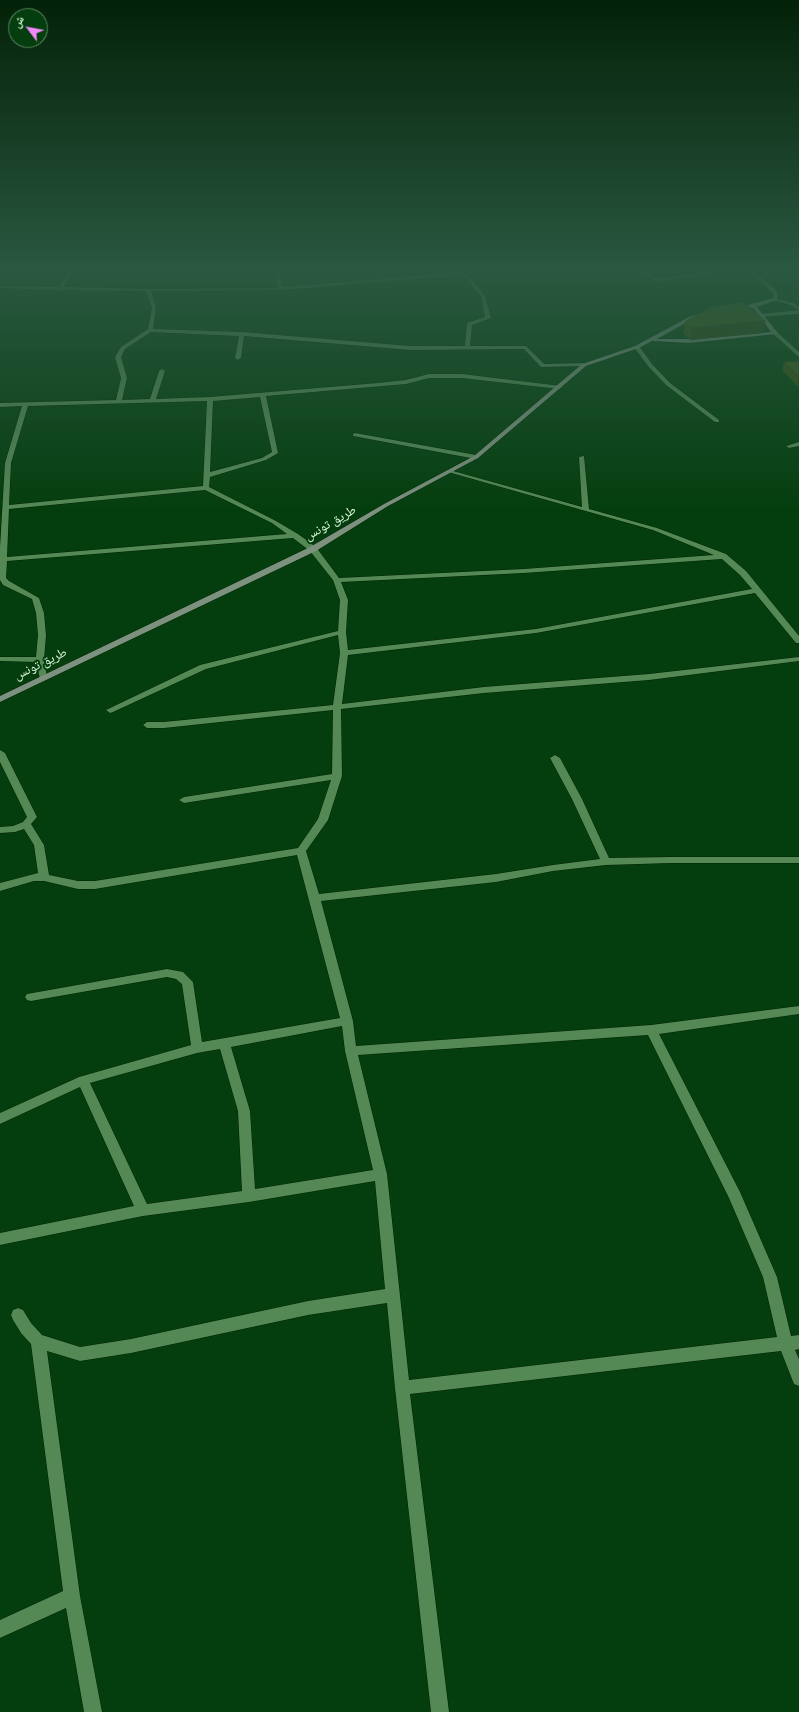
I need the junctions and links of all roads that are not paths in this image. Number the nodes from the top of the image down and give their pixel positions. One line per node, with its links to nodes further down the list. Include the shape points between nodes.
1 (121, 352): 13 (street, via 118,357 124,378)
2 (239, 352): 6 (street)
3 (530, 352): 7 (street, via 543,366)
4 (623, 352): 7 (main road, طريق تونس)
5 (640, 352): 16 (street, via 668,384)
6 (238, 358)
7 (584, 365): 9 (main road, طريق تونس)
8 (162, 371): 12 (street)
9 (559, 387): 10 (street, via 462,376 429,376 385,385); 20 (main road, طريق تونس)
10 (263, 395): 11 (street); 24 (street, via 275,453 264,459)
11 (210, 399): 12 (street); 24 (street)
12 (153, 400): 13 (street)
13 (119, 401): 15 (street)
14 (0, 405): 15 (street)
15 (25, 406): 22 (street)
16 (717, 421)
17 (355, 435): 20 (street)
18 (799, 444): 19 (street)
19 (789, 446)
20 (476, 456): 23 (main road, طريق تونس)
21 (582, 457): 27 (street)
22 (4, 463): 26 (street)
23 (451, 472): 27 (street); 29 (main road, طريق تونس, via 393,501)
24 (208, 475): 25 (street)
25 (206, 488): 26 (street); 28 (street, via 274,522)
26 (6, 507): 31 (street)
27 (586, 509): 30 (street, via 655,529)
28 (295, 536): 29 (street); 31 (street)
29 (313, 549): 32 (street); 40 (main road, طريق تونس)
30 (723, 556): 32 (street, via 524,571); 33 (street)
31 (2, 557): 39 (street, via 2,578 6,583 35,598 40,613)
32 (337, 580): 34 (street, via 344,600)
33 (758, 590): 35 (street); 36 (street, via 536,631)
34 (342, 632): 36 (street); 43 (street, via 203,667)
35 (799, 641)
36 (344, 653): 42 (street)
37 (0, 659): 39 (street)
38 (799, 659): 42 (street, via 650,677 500,688)
39 (40, 660): 40 (street)
40 (43, 677): 41 (main road, طريق تونس)
41 (0, 698)
42 (337, 707): 44 (street); 47 (street)
43 (110, 710)
44 (147, 725)
45 (0, 753): 49 (street, via 32,817)
46 (555, 758): 53 (street)
47 (337, 776): 48 (street); 51 (street, via 323,820)
48 (184, 800)
49 (26, 824): 50 (street, via 15,829); 54 (street, via 39,845)
50 (0, 830)
51 (301, 851): 54 (street, via 95,885 78,885); 56 (street)
52 (799, 860): 53 (street)
53 (606, 862): 56 (street)
54 (44, 877): 55 (street)
55 (0, 887)
56 (315, 898): 59 (street)
57 (31, 997): 62 (street, via 167,973 179,975 187,982)
58 (799, 1010): 60 (street)
59 (347, 1021): 61 (street); 63 (street)
60 (651, 1030): 63 (street); 73 (street, via 735,1196 765,1264)
61 (224, 1043): 62 (street); 67 (street, via 244,1111)
62 (197, 1048): 64 (street)
63 (351, 1051): 66 (street)
64 (83, 1080): 65 (street); 68 (street)
65 (0, 1119)
66 (381, 1174): 67 (street); 70 (street)
67 (249, 1196): 68 (street)
68 (143, 1210): 69 (street)
69 (0, 1239)
70 (393, 1295): 72 (street, via 308,1308 131,1346 80,1354); 75 (street)
71 (18, 1315): 72 (street)
72 (38, 1341): 76 (street)
73 (792, 1343): 74 (street); 75 (street)
74 (799, 1379)
75 (402, 1388): 79 (street)
76 (72, 1596): 77 (street); 78 (street)
77 (0, 1629)
78 (93, 1712)
79 (440, 1712)

